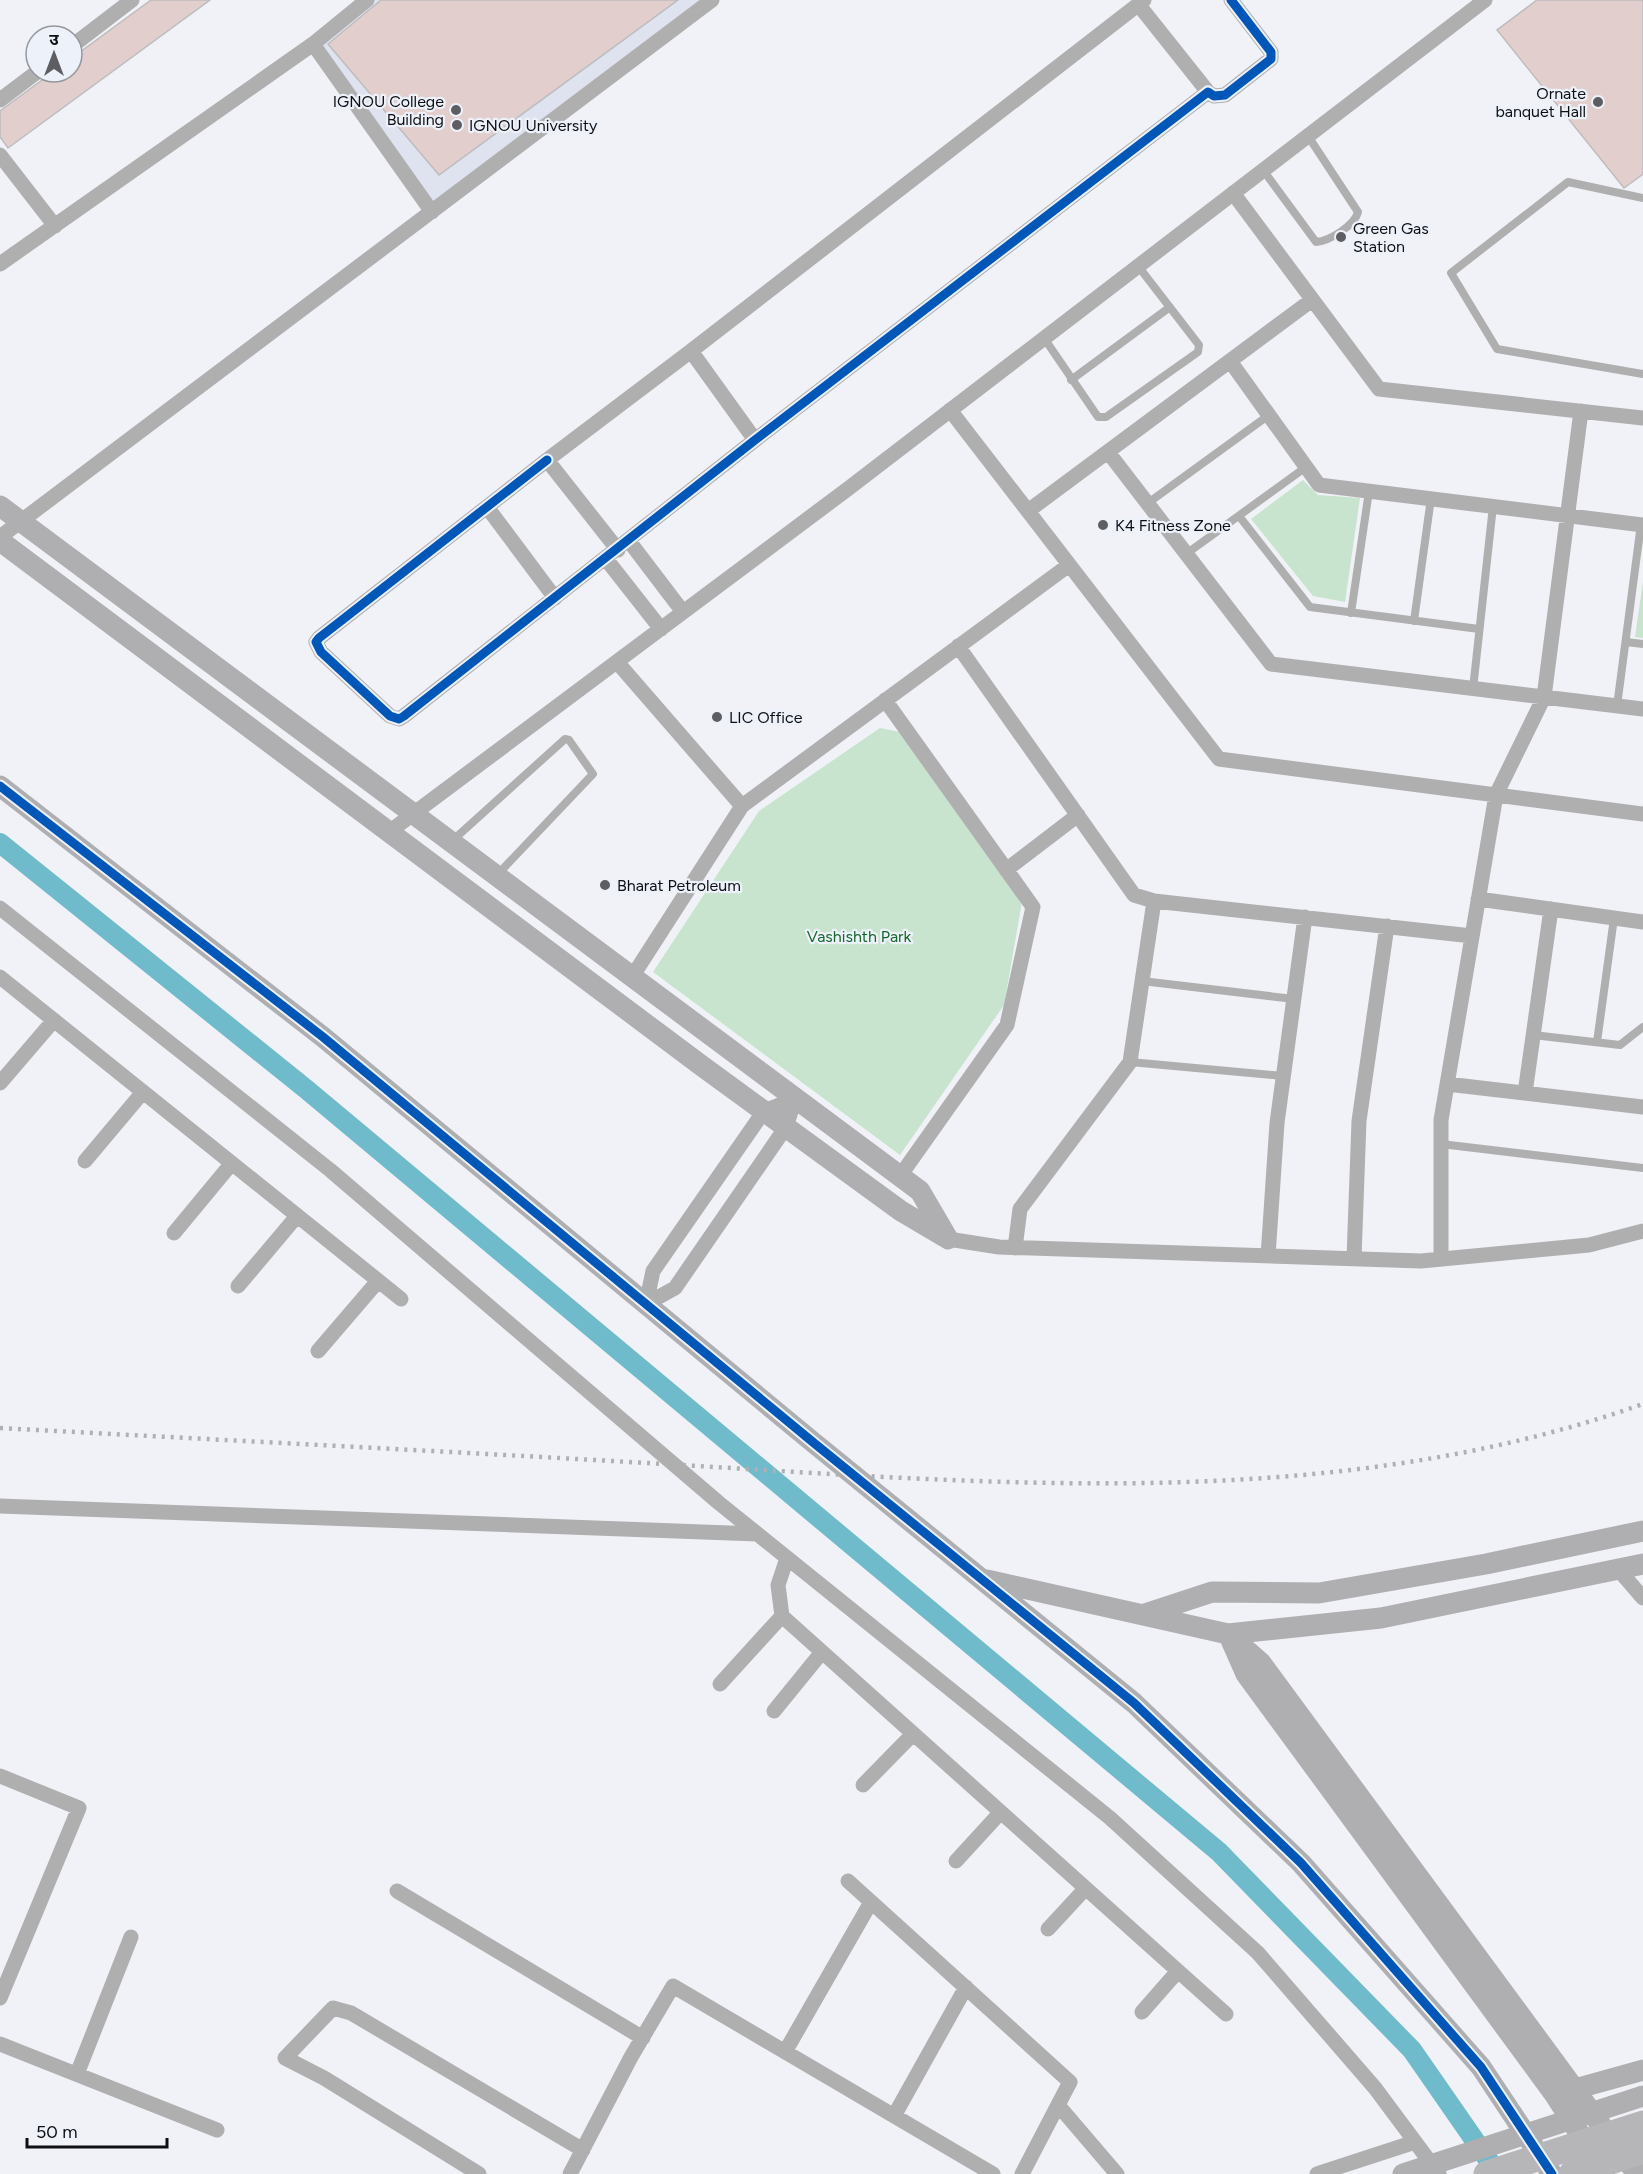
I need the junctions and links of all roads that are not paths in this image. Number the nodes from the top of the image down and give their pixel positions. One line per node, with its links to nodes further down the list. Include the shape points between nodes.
1 (132, 0): 7 (street)
2 (367, 0): 8 (street)
3 (712, 0): 17 (street)
4 (1231, 0): 10 (street, via 1272,55 1225,95)
5 (1485, 0): 12 (street)
6 (1141, 2): 10 (street); 24 (street)
7 (84, 37)
8 (313, 44): 17 (street); 18 (street)
9 (24, 82): 11 (street)
10 (1208, 92): 32 (street)
11 (0, 100)
12 (1308, 136): 14 (street); 14 (lane, via 1358,212 1357,218 1326,241 1317,242)
13 (0, 155): 18 (street)
14 (1263, 171): 15 (street)
15 (1233, 194): 20 (street); 21 (street)
16 (1643, 198): 26 (lane, via 1568,182 1450,273 1497,349)
17 (432, 212): 45 (street)
18 (55, 226): 19 (street)
19 (0, 264)
20 (1138, 266): 22 (lane); 23 (street)
21 (1312, 300): 25 (street); 29 (street, via 1379,389)
22 (1170, 308): 27 (lane); 27 (lane, via 1199,345 1198,352 1107,417 1098,417)
23 (1044, 338): 27 (lane); 28 (street)
24 (691, 351): 32 (street); 34 (street)
25 (1230, 361): 30 (street); 33 (street)
26 (1643, 374)
27 (1071, 380)
28 (950, 410): 42 (street); 52 (street)
29 (1581, 411): 31 (street); 43 (street)
30 (1269, 415): 35 (street); 38 (lane)
31 (1643, 418)
32 (755, 440): 48 (street)
33 (1108, 452): 38 (street); 42 (street)
34 (547, 460): 41 (street); 48 (street)
35 (1306, 467): 36 (street, via 1319,485); 44 (lane)
36 (1369, 491): 37 (street); 53 (lane)
37 (1431, 498): 40 (street); 54 (lane)
38 (1148, 503): 49 (street)
39 (0, 506): 45 (street)
40 (1493, 506): 43 (street); 56 (lane)
41 (487, 507): 51 (street); 51 (street, via 319,638 316,642 321,652 390,716 399,719)
42 (1028, 511): 50 (street)
43 (1568, 515): 46 (street); 62 (street)
44 (1239, 516): 49 (lane); 53 (lane, via 1310,607)
45 (21, 521): 47 (street); 69 (street)
46 (1642, 525): 57 (lane)
47 (0, 539): 72 (street)
48 (618, 550): 51 (street); 52 (street); 55 (street)
49 (1186, 554): 61 (street, via 1271,664)
50 (1069, 565): 59 (street); 67 (street, via 1219,759)
51 (555, 597)
52 (683, 612): 55 (street)
53 (1351, 613): 54 (lane)
54 (1414, 621): 56 (lane)
55 (661, 629): 60 (street)
56 (1479, 629): 61 (lane)
57 (1626, 642): 58 (lane); 64 (lane)
58 (1643, 644)
59 (958, 646): 63 (street); 71 (street)
60 (617, 662): 68 (street); 69 (street)
61 (1473, 689): 62 (street)
62 (1544, 697): 64 (street); 67 (street)
63 (885, 700): 68 (street); 74 (street)
64 (1617, 706): 65 (street)
65 (1643, 709)
66 (0, 786): 119 (street, via 323,1037)
67 (1496, 795): 70 (street); 76 (street)
68 (742, 806): 86 (street)
69 (413, 814): 72 (street); 73 (street)
70 (1643, 814)
71 (1078, 815): 74 (street); 77 (street, via 1134,895)
72 (389, 832): 101 (street)
73 (451, 842): 75 (street); 75 (lane, via 569,740 593,774)
74 (1006, 870): 107 (street, via 1033,907 1007,1025)
75 (496, 876): 86 (street)
76 (1478, 899): 79 (street); 84 (street)
77 (1154, 901): 80 (street); 87 (street)
78 (0, 908): 123 (street, via 330,1170)
79 (1551, 909): 81 (street); 91 (street)
80 (1305, 917): 83 (street); 88 (street)
81 (1614, 918): 82 (street); 92 (lane)
82 (1643, 922)
83 (1387, 926): 84 (street); 114 (street, via 1359,1121)
84 (1472, 936): 96 (street)
85 (0, 977): 89 (street)
86 (632, 977): 99 (street)
87 (1142, 981): 88 (lane); 93 (street)
88 (1294, 999): 94 (street)
89 (54, 1020): 95 (street); 97 (street)
90 (1643, 1027): 92 (lane, via 1620,1045)
91 (1533, 1035): 92 (lane); 98 (street)
92 (1597, 1042)
93 (1130, 1062): 94 (lane); 112 (street, via 1020,1209)
94 (1283, 1076): 113 (street)
95 (0, 1083)
96 (1448, 1084): 98 (street); 103 (street)
97 (143, 1092): 104 (street); 105 (street)
98 (1525, 1093): 100 (street)
99 (795, 1099): 101 (street); 102 (street); 107 (street)
100 (1643, 1107)
101 (764, 1111): 102 (street); 119 (street, via 653,1272)
102 (786, 1127): 111 (street, via 901,1211); 119 (street, via 675,1288)
103 (1441, 1144): 106 (lane); 115 (street)
104 (85, 1161)
105 (232, 1163): 108 (street); 110 (street)
106 (1643, 1168)
107 (900, 1176): 111 (street, via 920,1191)
108 (297, 1216): 116 (street); 117 (street)
109 (1643, 1231): 115 (street, via 1589,1245)
110 (174, 1233)
111 (948, 1239): 112 (street)
112 (1015, 1248): 113 (street)
113 (1268, 1256): 114 (street)
114 (1354, 1258): 115 (street)
115 (1441, 1259)
116 (378, 1281): 118 (street); 120 (street)
117 (238, 1286)
118 (401, 1299)
119 (646, 1304): 127 (street)
120 (318, 1352)
121 (0, 1506): 123 (street)
122 (1643, 1531): 129 (street, via 1319,1593 1212,1592)
123 (757, 1534): 124 (street)
124 (788, 1558): 130 (street, via 778,1585); 162 (street, via 1110,1818 1258,1953 1375,2088)
125 (1643, 1564): 126 (street)
126 (1618, 1569): 128 (street); 131 (street, via 1381,1618)
127 (982, 1579): 129 (street); 173 (street, via 1134,1702 1301,1863 1481,2067)
128 (1643, 1598)
129 (1142, 1615): 131 (street)
130 (782, 1616): 132 (street); 133 (street)
131 (1228, 1634): 156 (street, via 1246,1674)
132 (822, 1652): 134 (street); 135 (street)
133 (720, 1684)
134 (774, 1711)
135 (913, 1734): 137 (street); 138 (street)
136 (0, 1776): 148 (street, via 79,1808)
137 (862, 1785)
138 (1000, 1813): 139 (street); 141 (street)
139 (956, 1861)
140 (848, 1881): 143 (street)
141 (1085, 1889): 144 (street); 146 (street)
142 (397, 1891): 151 (street)
143 (871, 1902): 147 (street); 153 (street)
144 (1048, 1929)
145 (131, 1937): 155 (street)
146 (1178, 1971): 149 (street); 150 (street)
147 (966, 1987): 158 (street, via 1070,2082); 159 (street)
148 (0, 1998)
149 (1142, 2012)
150 (1226, 2014)
151 (643, 2038): 153 (street, via 673,1986); 163 (street)
152 (0, 2044): 155 (street)
153 (785, 2052): 159 (street)
154 (1643, 2070): 156 (street)
155 (77, 2074): 160 (street)
156 (1565, 2092): 175 (street); 176 (street)
157 (1635, 2098): 170 (street)
158 (1058, 2105): 167 (street); 168 (street)
159 (894, 2116): 166 (street)
160 (217, 2130)
161 (1642, 2133): 172 (highway); 174 (highway)
162 (1415, 2142): 169 (street); 171 (street)
163 (583, 2150): 164 (street, via 351,2013 333,2008 285,2058); 165 (street)
164 (478, 2174)
165 (570, 2174)
166 (993, 2174)
167 (1022, 2174)
168 (1117, 2174)
169 (1317, 2174)
170 (1404, 2174)
171 (1439, 2174)
172 (1487, 2174)
173 (1552, 2174)
174 (1572, 2174)
175 (1606, 2174)
176 (1637, 2174)

